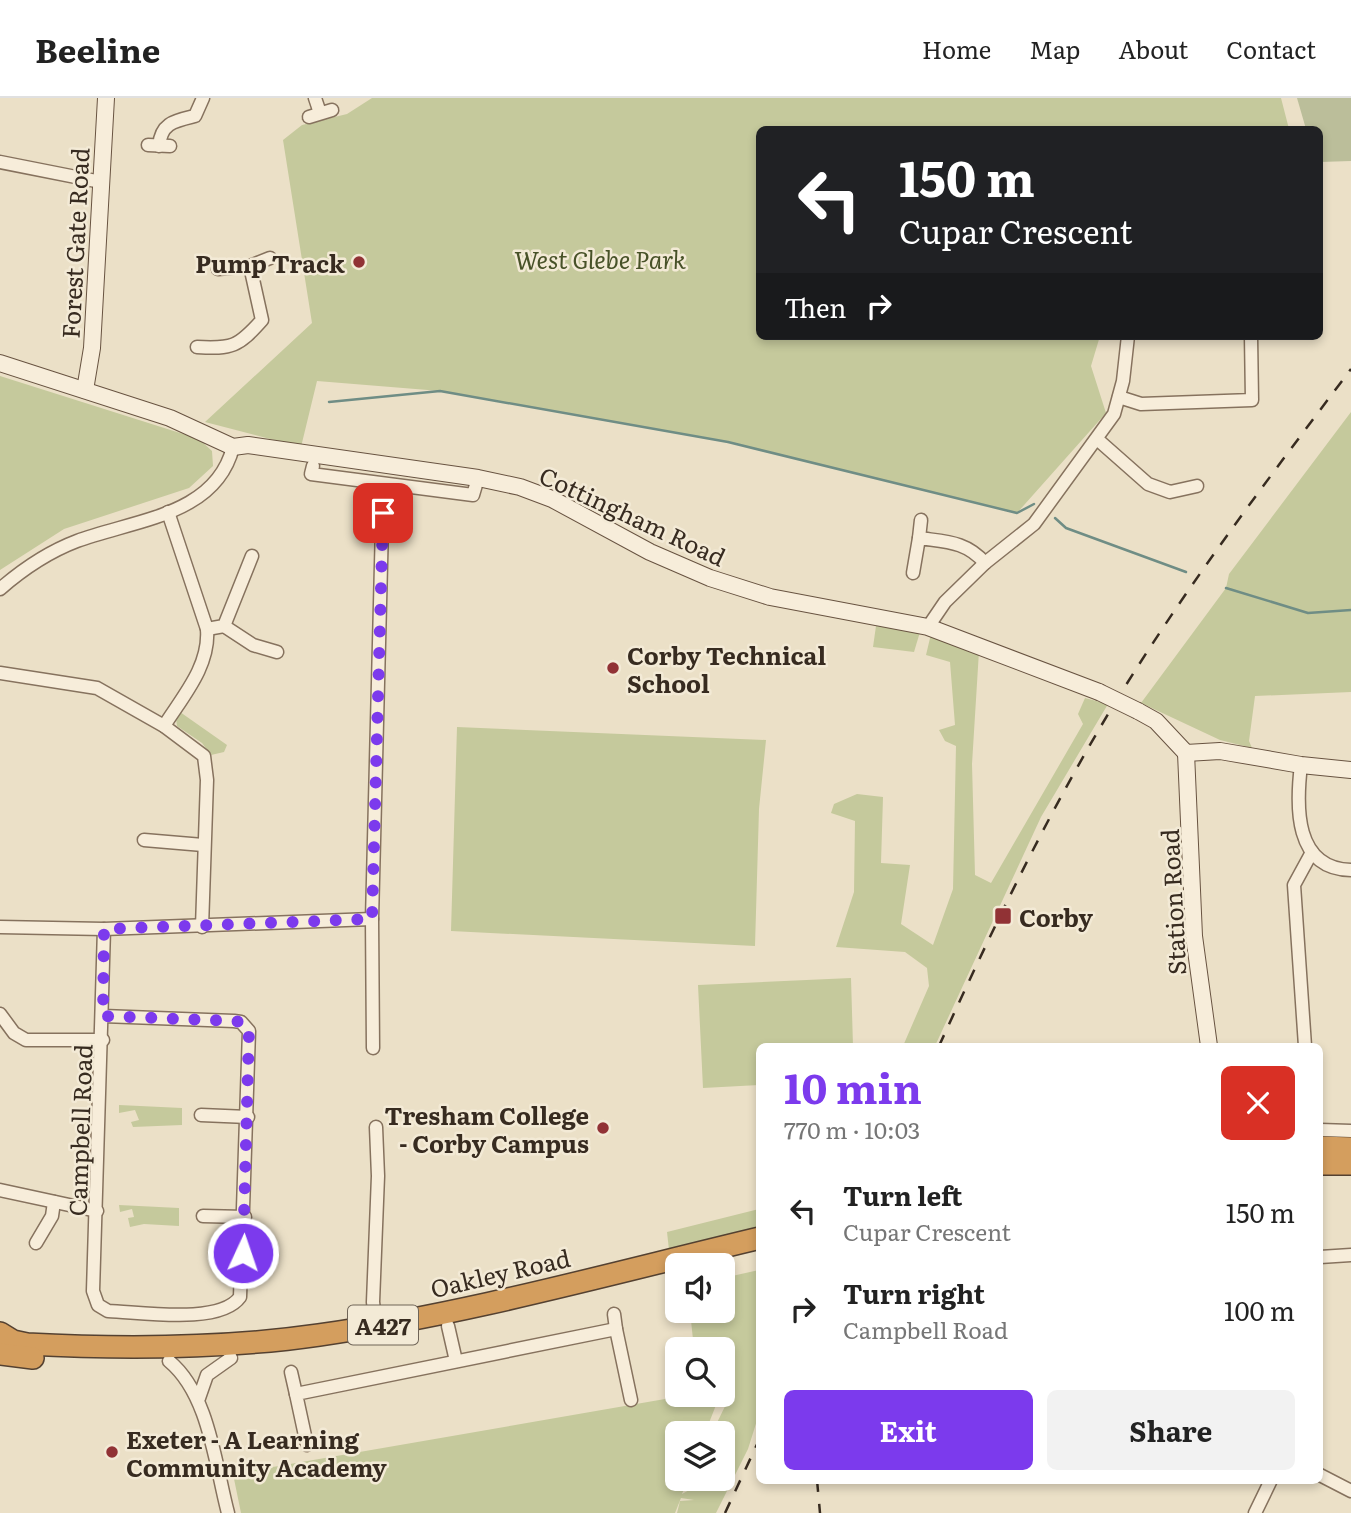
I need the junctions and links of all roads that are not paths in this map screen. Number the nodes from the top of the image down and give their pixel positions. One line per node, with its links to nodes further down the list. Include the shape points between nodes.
1 (106, 98): 7 (street, Forest Gate Road)
2 (202, 98): 5 (street, via 195,116 165,126)
3 (315, 98): 4 (street)
4 (320, 113)
5 (159, 146)
6 (0, 162): 7 (street)
7 (100, 182): 15 (street, Forest Gate Road, via 92,348)
8 (270, 258): 9 (street)
9 (250, 266): 10 (street); 13 (street, via 262,320 236,344)
10 (218, 269)
11 (1127, 340): 16 (street)
12 (1251, 340): 16 (street, via 1252,400 1141,404)
13 (197, 347)
14 (0, 363): 15 (street, Cottingham Road)
15 (85, 390): 18 (street, Cottingham Road, via 170,418)
16 (1119, 397): 17 (street)
17 (1097, 439): 22 (street, via 1148,484 1170,492); 27 (street, via 1034,524)
18 (233, 447): 20 (street, Cottingham Road, via 248,445); 23 (street, via 214,487)
19 (313, 466): 21 (street, via 311,474)
20 (478, 478): 21 (street, via 473,495); 31 (street, Cottingham Road, via 552,499 659,556 741,589)
21 (383, 486): 43 (street)
22 (1197, 486)
23 (168, 512): 29 (street, via 51,552); 32 (street)
24 (921, 520): 25 (street)
25 (919, 538): 27 (street, via 959,543 973,549); 28 (street)
26 (252, 556): 30 (street)
27 (985, 563): 31 (street, via 945,602)
28 (913, 573)
29 (0, 589)
30 (224, 626): 32 (street); 33 (street, via 252,648)
31 (928, 627): 36 (street, Cottingham Road, bridge, via 1138,711 1156,721)
32 (207, 629): 35 (street, via 204,662)
33 (277, 652)
34 (0, 673): 35 (street, via 97,688)
35 (163, 726): 40 (street, via 204,756)
36 (1186, 753): 37 (street, via 1220,751); 50 (street, Station Road, via 1194,936)
37 (1301, 765): 38 (street); 41 (street, via 1299,824)
38 (1351, 770)
39 (144, 840): 40 (street)
40 (203, 845): 45 (street)
41 (1311, 852): 42 (street, via 1338,869); 51 (street, via 1294,885)
42 (1351, 870)
43 (372, 919): 45 (street); 52 (street)
44 (0, 927): 46 (street)
45 (202, 927): 46 (street)
46 (104, 929): 48 (street, Campbell Road)
47 (7, 1015): 49 (street, via 14,1033 26,1040)
48 (103, 1016): 49 (street, Campbell Road); 54 (street, via 241,1022 251,1038)
49 (103, 1040): 64 (street, Campbell Road)
50 (1209, 1043)
51 (1305, 1043)
52 (373, 1048)
53 (201, 1115): 54 (street)
54 (248, 1117): 66 (street)
55 (376, 1128): 75 (street)
56 (1323, 1130): 57 (street)
57 (1351, 1131)
58 (1323, 1147): 59 (highway)
59 (1351, 1148)
60 (1323, 1164): 61 (highway)
61 (1351, 1164)
62 (0, 1190): 63 (street)
63 (54, 1202): 64 (street); 68 (street, via 52,1216)
64 (97, 1211): 66 (street, Campbell Road, via 93,1291 98,1305 108,1311 209,1314 233,1306 240,1297)
65 (203, 1216): 66 (street)
66 (245, 1217)
67 (756, 1239): 75 (highway, Oakley Road / A427)
68 (36, 1243)
69 (756, 1253): 72 (highway)
70 (1351, 1255): 71 (street)
71 (1323, 1257)
72 (735, 1258)
73 (665, 1274): 76 (highway, Oakley Road / A427)
74 (614, 1314): 77 (street)
75 (376, 1326): 78 (highway, Oakley Road / A427, via 256,1342 134,1348 27,1345)
76 (448, 1326): 80 (highway, Oakley Road / A427, via 377,1340); 82 (street, Oakley Road)
77 (616, 1329): 82 (street); 86 (street)
78 (0, 1333)
79 (0, 1354): 81 (highway, Oakley Road / A427, via 74,1361)
80 (230, 1358): 81 (highway, Oakley Road / A427); 85 (street, via 207,1375)
81 (169, 1361): 85 (street, via 187,1377)
82 (456, 1361): 84 (street)
83 (291, 1372): 84 (street)
84 (296, 1394): 87 (street)
85 (199, 1398): 91 (street)
86 (631, 1400)
87 (307, 1444)
88 (1323, 1476): 90 (street)
89 (1269, 1484): 92 (street)
90 (1351, 1490)
91 (228, 1513)
92 (1255, 1513)

